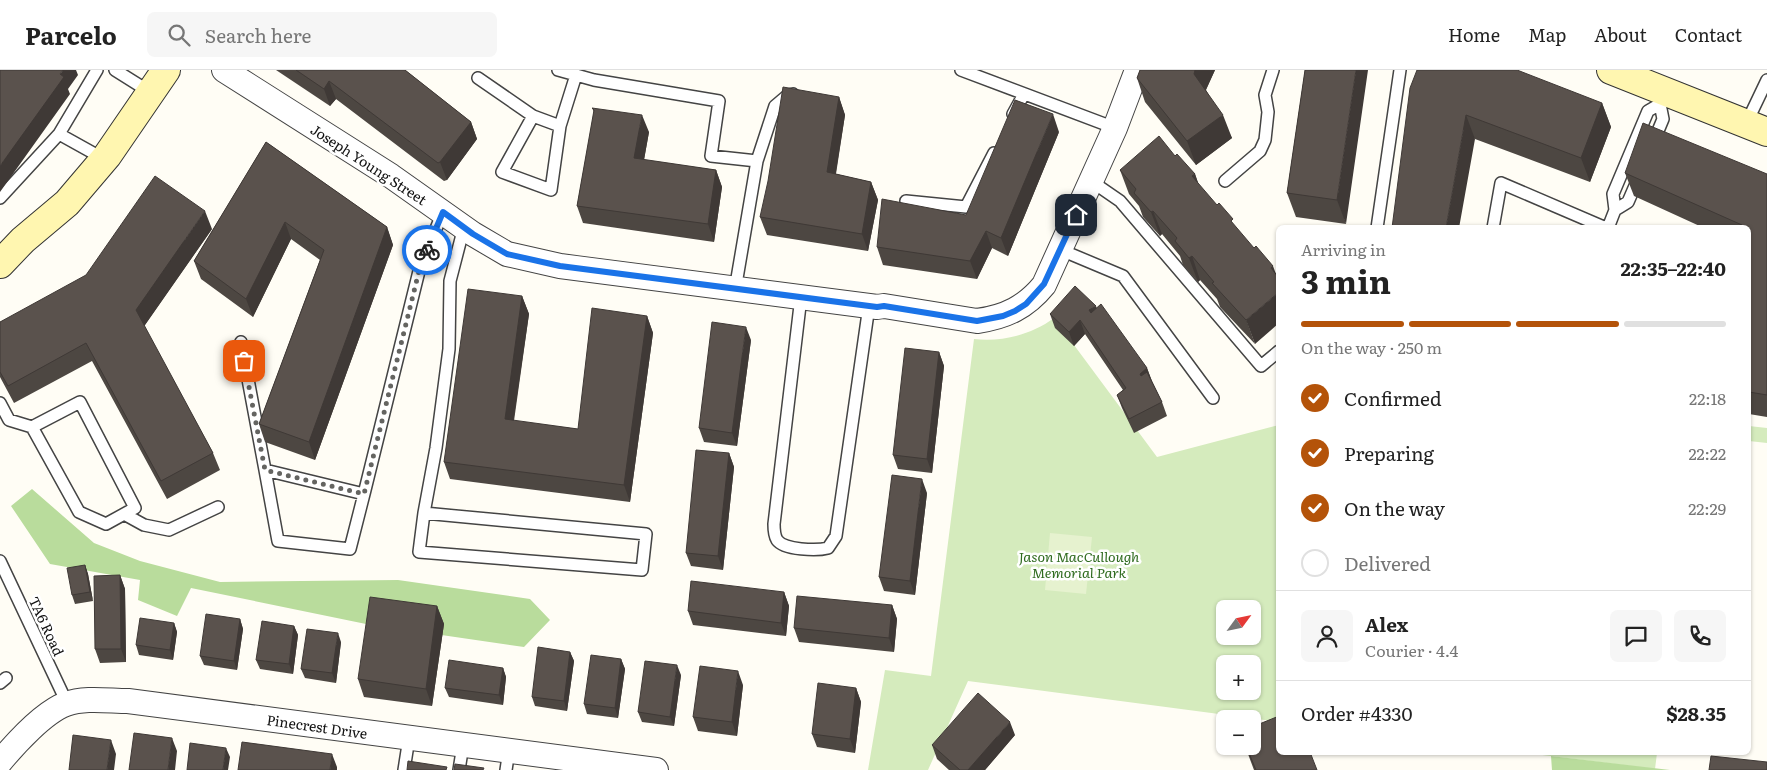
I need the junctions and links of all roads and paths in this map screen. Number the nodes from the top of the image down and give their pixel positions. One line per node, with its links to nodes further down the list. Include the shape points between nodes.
1 (97, 70): 23 (lane)
2 (115, 70): 14 (lane)
3 (166, 70): 14 (street)
4 (224, 70): 32 (street, Joseph Young Street)
5 (558, 70): 11 (lane)
6 (961, 70): 16 (lane)
7 (1137, 70): 21 (street, Joseph Young Street)
8 (1273, 70): 28 (lane, via 1265,95 1268,112 1265,140 1260,151)
9 (1400, 70): 33 (lane)
10 (1611, 70): 17 (street)
11 (576, 75): 19 (lane); 26 (lane, via 719,101 711,156)
12 (478, 78): 18 (lane)
13 (1767, 80): 22 (lane)
14 (150, 92): 25 (street)
15 (807, 92): 26 (lane, via 788,94 775,106)
16 (1024, 94): 20 (lane); 21 (lane)
17 (1663, 98): 22 (street); 31 (lane, via 1648,111 1613,194); 31 (lane, via 1663,119 1646,161 1628,202)
18 (534, 116): 19 (lane); 19 (lane, via 502,172 551,190)
19 (560, 126)
20 (1006, 128)
21 (1115, 128): 27 (street, Joseph Young Street)
22 (1756, 128)
23 (59, 134): 25 (lane); 29 (lane)
24 (997, 146): 30 (lane, via 966,207)
25 (104, 159): 39 (street, via 66,203)
26 (757, 161): 40 (lane)
27 (1091, 181): 38 (street, Joseph Young Street); 44 (lane, via 1120,201 1261,366)
28 (1225, 181)
29 (0, 198)
30 (906, 202)
31 (1615, 210): 36 (lane)
32 (443, 212): 37 (street, Joseph Young Street); 49 (lane, via 420,267)
33 (1377, 225)
34 (1494, 225): 35 (lane, via 1501,183)
35 (1600, 225)
36 (1608, 225)
37 (464, 227): 40 (street, Joseph Young Street, via 507,254 523,258); 51 (lane, via 450,281 449,349)
38 (1061, 250): 42 (street, Joseph Young Street, via 1048,279 1036,295 1003,316 977,321); 45 (lane, via 1123,276)
39 (7, 252)
40 (735, 290): 41 (street, Joseph Young Street)
41 (801, 297): 42 (street, Joseph Young Street); 42 (lane, via 774,531 783,545 808,550 828,548 836,536)
42 (869, 306)
43 (240, 342): 48 (lane)
44 (1276, 354)
45 (1213, 398)
46 (0, 403): 47 (lane, via 9,420)
47 (32, 428): 52 (lane, via 79,512 106,524); 52 (lane, via 80,402 135,508)
48 (265, 470): 49 (lane); 49 (lane, via 278,541 350,549)
49 (364, 494)
50 (218, 507): 52 (lane, via 169,530 144,525)
51 (424, 513): 51 (lane, via 646,534 642,570 419,552)
52 (124, 514)
53 (0, 562): 54 (lane, TA6 Road)
54 (67, 703): 55 (street, Pinecrest Drive, via 128,701); 58 (street, Pinecrest Drive, via 27,733)
55 (409, 738): 56 (street, Pinecrest Drive); 59 (lane)
56 (463, 745): 57 (street, Pinecrest Drive); 60 (lane)
57 (508, 760): 61 (street, Pinecrest Drive)
58 (0, 762)
59 (404, 770)
60 (459, 770)
61 (656, 770)

